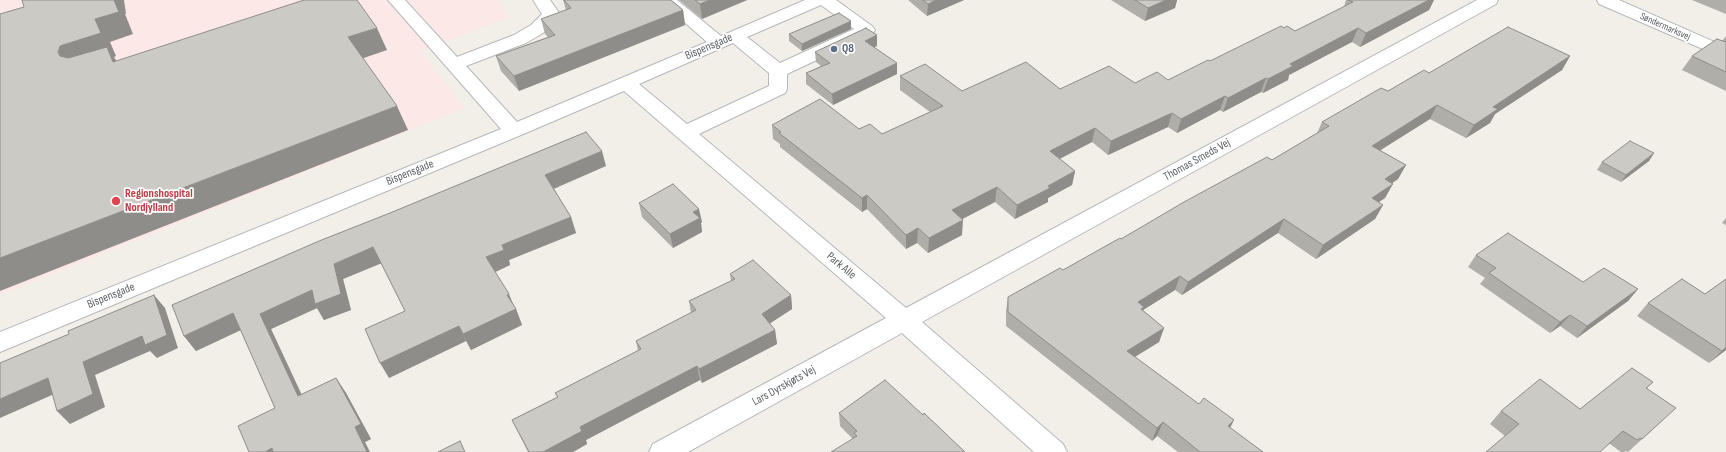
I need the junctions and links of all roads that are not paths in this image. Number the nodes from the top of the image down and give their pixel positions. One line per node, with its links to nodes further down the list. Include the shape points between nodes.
1 (396, 0): 10 (street)
2 (541, 0): 10 (street, via 550,14 537,30)
3 (667, 0): 8 (street)
4 (819, 0): 8 (street, Bispensgade)
5 (825, 0): 11 (street, via 866,30)
6 (1490, 0): 15 (street, Thomas Smeds Vej)
7 (1605, 0): 9 (street, Søndermarksvej)
8 (727, 40): 11 (street); 12 (street, Bispensgade)
9 (1726, 54)
10 (454, 64): 13 (street)
11 (778, 71): 14 (street, via 778,89)
12 (626, 83): 13 (street, Bispensgade); 14 (street, Park Alle)
13 (514, 131): 16 (street, Bispensgade)
14 (685, 133): 15 (street, Park Alle)
15 (904, 320): 17 (street, Lars Dyrskjøts Vej); 18 (street, Park Alle)
16 (0, 342)
17 (663, 452)
18 (1053, 452)

